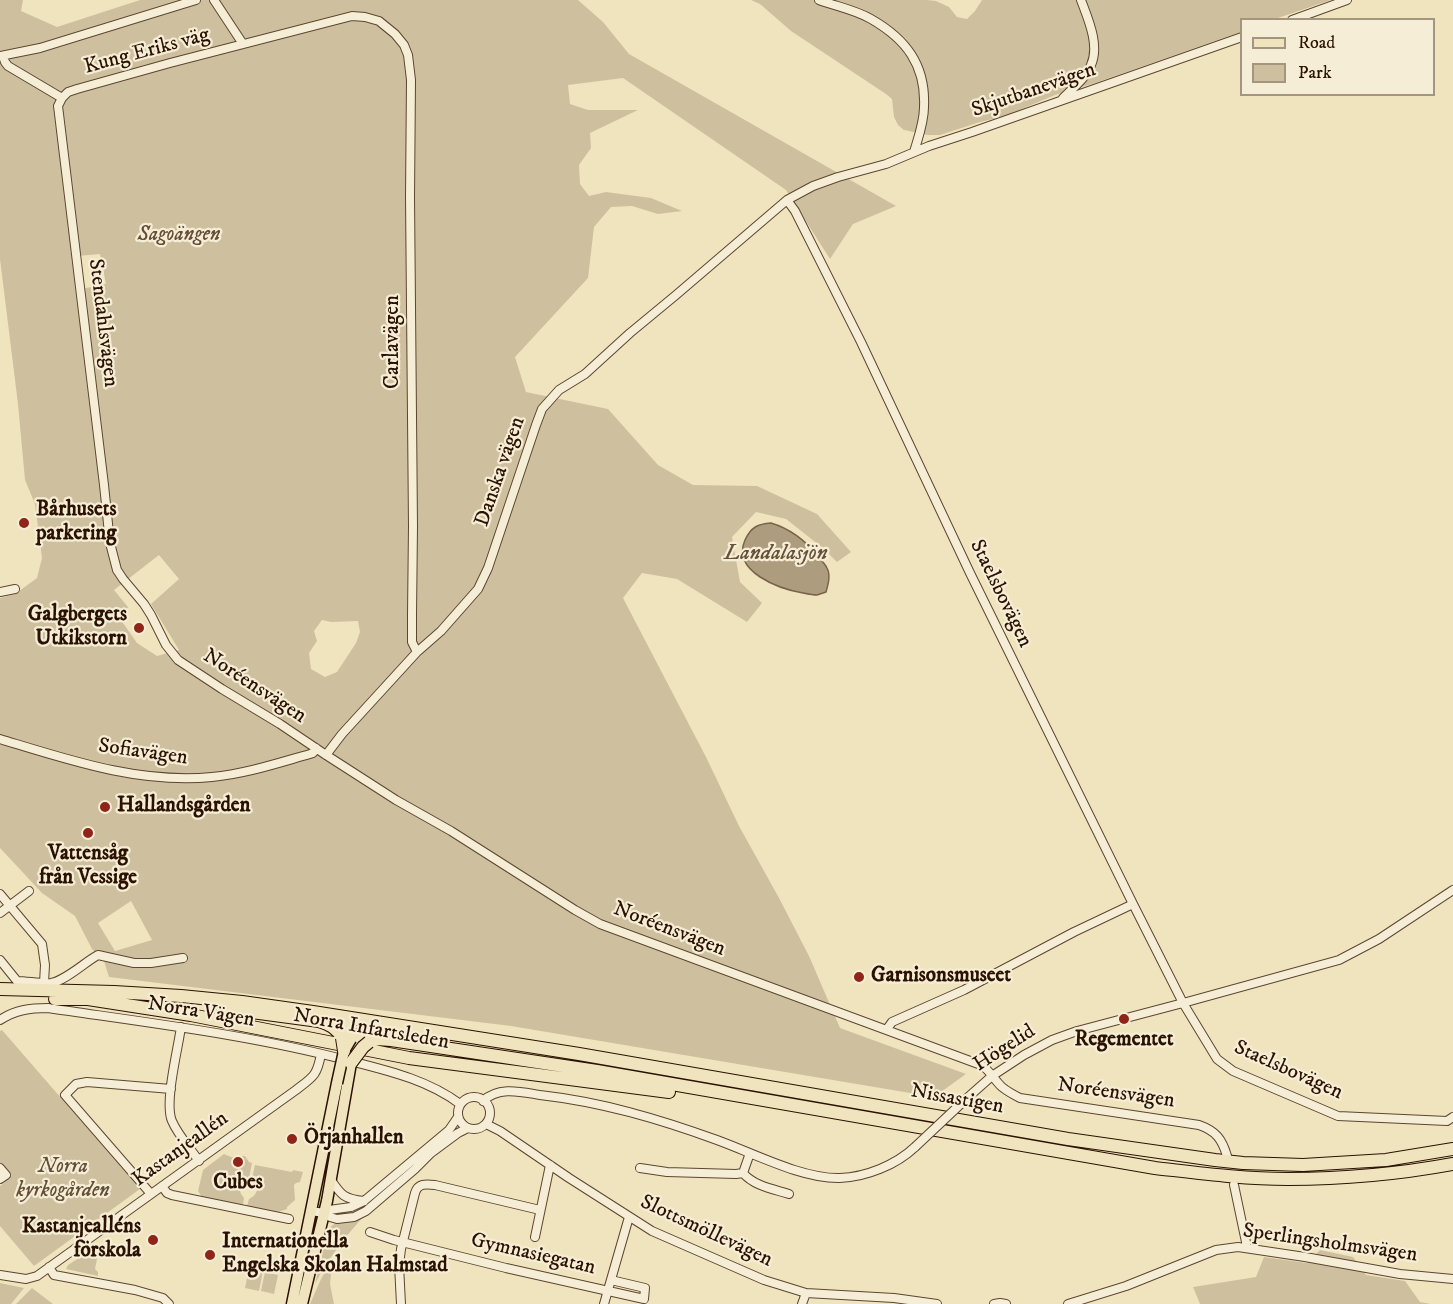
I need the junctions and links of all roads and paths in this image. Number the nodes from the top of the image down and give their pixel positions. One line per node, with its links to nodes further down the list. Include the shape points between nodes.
1 (196, 0): 10 (street, via 40,48)
2 (214, 0): 9 (street, Kung Eriks väg)
3 (819, 0): 13 (street, via 869,18 899,38 913,57 924,86 924,109)
4 (1081, 0): 12 (street, via 1095,47 1094,57 1085,75)
5 (1347, 0): 6 (street)
6 (1298, 18)
7 (395, 34): 9 (street, Kung Eriks väg, via 379,21 352,16); 19 (street, Carlavägen, via 408,55 411,80 412,642)
8 (1240, 38): 12 (street, Skjutbanevägen)
9 (243, 44): 11 (street, Kung Eriks väg, via 77,89)
10 (1, 56): 11 (street, via 8,66)
11 (62, 98): 18 (street, Stendahlsvägen, via 58,106 110,543 117,570)
12 (1060, 100): 13 (street, Skjutbanevägen)
13 (914, 152): 14 (street, Skjutbanevägen)
14 (838, 177): 15 (street, Danska vägen)
15 (787, 200): 19 (street, Danska vägen, via 585,374 559,390 542,409 478,589); 26 (street, Staelsbovägen, via 861,342)
16 (15, 589): 17 (street)
17 (0, 592)
18 (151, 615): 21 (street, Noréensvägen, via 178,660)
19 (417, 652): 22 (street, Danska vägen)
20 (0, 739): 21 (street, Sofiavägen, via 127,774 192,779 244,772 310,754)
21 (316, 748): 22 (street, Noréensvägen)
22 (326, 755): 39 (street, Noréensvägen, via 600,924)
23 (1453, 890): 35 (street, Högelid, via 1379,939 1339,960)
24 (30, 891): 27 (street)
25 (0, 894): 27 (street)
26 (1133, 904): 35 (street, Staelsbovägen); 39 (street, via 892,1022)
27 (10, 906): 28 (street); 31 (street, via 42,944)
28 (0, 913)
29 (183, 958): 31 (street, via 134,963 98,956 56,982)
30 (0, 960): 31 (street, via 17,981)
31 (44, 983)
32 (0, 988): 36 (highway, Norra Infartsleden, via 181,996)
33 (0, 996): 34 (highway, Norra Infartsleden)
34 (88, 999): 41 (highway, via 164,1002 319,1021); 48 (highway, Norra Infartsleden, via 191,1015 409,1059)
35 (1183, 1003): 45 (street, Högelid, via 1052,1040); 52 (street, Staelsbovägen, via 1217,1059 1233,1071 1338,1116 1447,1120)
36 (329, 1014): 40 (highway, Norra Infartsleden); 41 (highway, via 345,1024)
37 (0, 1020): 38 (street, Norra Vägen, via 17,1011 48,1008)
38 (182, 1027): 43 (street, Norra Vägen); 47 (street)
39 (887, 1029): 45 (street, Noréensvägen, via 981,1065)
40 (458, 1034): 41 (highway, via 433,1038 374,1030); 55 (highway, Nissastigen, via 1068,1139 1215,1160 1303,1165 1386,1160)
41 (350, 1039): 42 (highway, bridge); 44 (main road, bridge)
42 (344, 1051): 46 (main road, bridge)
43 (321, 1054): 50 (street, Norra Vägen, via 403,1075); 58 (street, Kastanjeallén, via 318,1070 311,1078)
44 (351, 1063): 46 (main road); 48 (highway, bridge, via 369,1042 391,1040)
45 (992, 1076): 56 (street, Högelid, bridge, via 915,1147 886,1166 840,1178 811,1174); 57 (street, Noréensvägen, via 1010,1093 1030,1100 1199,1125 1219,1136)
46 (342, 1083): 65 (main road); 72 (main road)
47 (171, 1089): 58 (street, via 170,1118); 68 (street, via 87,1082 76,1084 65,1095)
48 (736, 1096): 59 (highway, Nissastigen, via 1215,1175 1341,1177)
49 (483, 1101): 50 (street, via 469,1098); 53 (street, via 489,1110); 56 (street, Högelid, via 502,1091 576,1100 648,1116)
50 (460, 1104): 51 (street)
51 (458, 1117): 54 (street); 70 (street, via 449,1130)
52 (1453, 1117)
53 (486, 1124): 54 (street); 60 (street, Slottsmöllevägen)
54 (468, 1128): 73 (street, via 431,1153 366,1211 337,1219)
55 (1453, 1149)
56 (750, 1153): 63 (street)
57 (1227, 1156)
58 (199, 1161): 67 (street, Kastanjeallén)
59 (1453, 1164)
60 (550, 1165): 71 (street); 74 (street, Slottsmöllevägen)
61 (0, 1168): 64 (street, via 6,1175)
62 (640, 1168): 63 (street, via 722,1175)
63 (743, 1173): 69 (street, via 749,1180)
64 (0, 1179)
65 (331, 1180): 70 (street, via 342,1195); 73 (main road)
66 (1233, 1185): 79 (street)
67 (165, 1190): 68 (street, Kastanjeallén); 75 (street, via 192,1200)
68 (151, 1194): 80 (street, Kastanjeallén)
69 (789, 1194)
70 (364, 1201): 73 (street)
71 (540, 1210): 77 (street); 78 (street, via 435,1185 420,1185)
72 (311, 1211): 73 (street); 87 (main road)
73 (324, 1213): 88 (main road)
74 (629, 1217): 83 (street); 85 (street, Slottsmöllevägen, via 764,1281)
75 (289, 1219)
76 (370, 1232): 78 (street, Gymnasiegatan)
77 (535, 1237)
78 (403, 1241): 84 (street, Gymnasiegatan); 89 (street, via 399,1265)
79 (1246, 1247): 82 (street, Sperlingsholmsvägen); 95 (street, Sperlingsholmsvägen, via 1216,1250)
80 (49, 1267): 81 (street, Kastanjeallén, via 26,1279); 86 (street, via 54,1275 135,1290)
81 (0, 1275)
82 (1453, 1279)
83 (611, 1280): 84 (street); 84 (street, Gymnasiegatan, via 645,1288 644,1299)
84 (608, 1291): 90 (street)
85 (806, 1293): 91 (street); 92 (street, Slottsmöllevägen)
86 (169, 1303)
87 (292, 1304)
88 (302, 1304)
89 (401, 1304)
90 (604, 1304)
91 (802, 1304)
92 (937, 1304)
93 (994, 1304): 94 (street)
94 (1006, 1304)
95 (1068, 1304)

